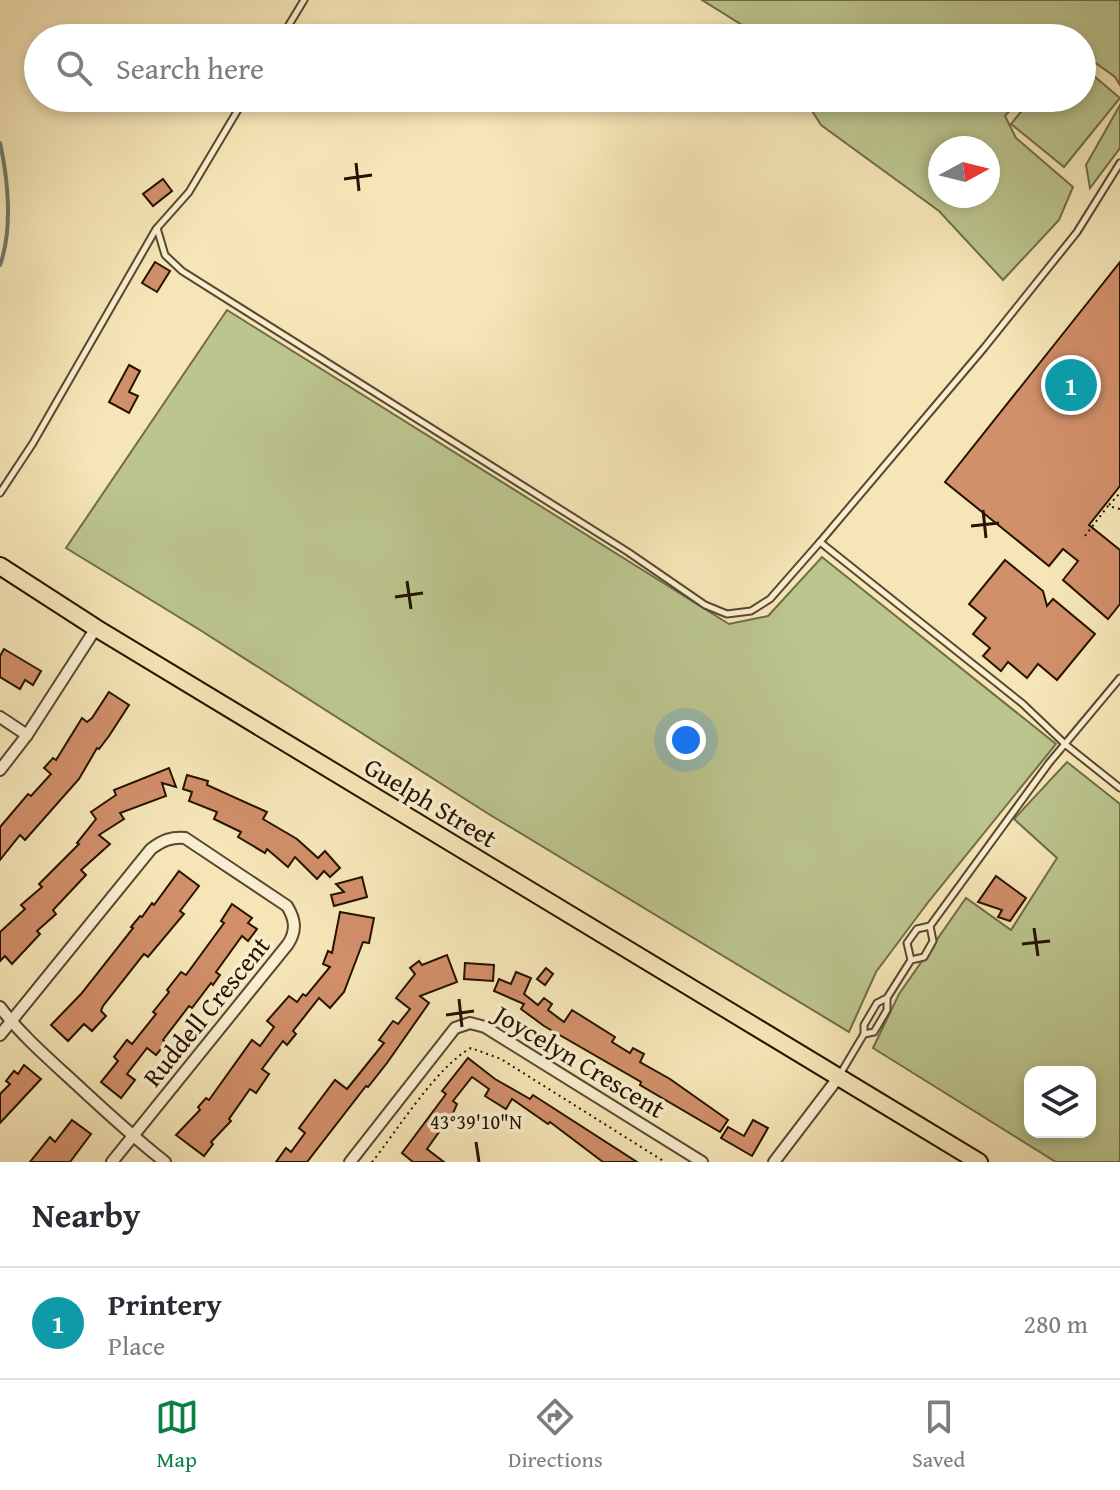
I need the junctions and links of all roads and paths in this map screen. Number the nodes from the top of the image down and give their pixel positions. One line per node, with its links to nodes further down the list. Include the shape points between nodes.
1 (304, 0): 2 (lane)
2 (289, 24)
3 (237, 112): 5 (lane, via 189,192)
4 (1120, 163): 11 (lane, via 1077,232)
5 (157, 228): 7 (lane); 11 (lane, via 165,255 207,289 705,605 727,614 751,611 770,599)
6 (1120, 491): 8 (path)
7 (0, 493)
8 (1108, 506): 9 (path); 10 (path)
9 (1120, 509)
10 (1085, 536)
11 (820, 542): 17 (lane, via 1023,704)
12 (0, 566): 13 (main road, Guelph Street)
13 (96, 628): 16 (street); 27 (main road, Guelph Street)
14 (1120, 678): 17 (lane)
15 (0, 717): 16 (street)
16 (27, 735): 18 (street)
17 (1066, 745): 19 (lane); 20 (lane)
18 (0, 770)
19 (1120, 788)
20 (930, 926): 21 (lane, via 933,941 924,957); 21 (lane, via 917,929 907,943)
21 (911, 960): 22 (lane)
22 (887, 998): 25 (lane, via 877,1003); 25 (lane, via 887,1010 874,1032)
23 (0, 1007): 24 (street)
24 (12, 1022): 26 (street, Ruddell Crescent); 28 (street); 28 (street, Ruddell Crescent, via 161,841 185,838 287,906 294,927 288,944)
25 (864, 1034): 27 (lane)
26 (0, 1035)
27 (838, 1078): 35 (street); 36 (main road, Guelph Street)
28 (133, 1137): 29 (street, Ruddell Crescent); 30 (street)
29 (112, 1162)
30 (165, 1162)
31 (350, 1162): 34 (street, Joycelyn Crescent, via 455,1028 470,1023 485,1027)
32 (372, 1162): 33 (path, via 440,1075 471,1048 501,1059)
33 (665, 1162)
34 (702, 1162)
35 (774, 1162)
36 (979, 1162)

